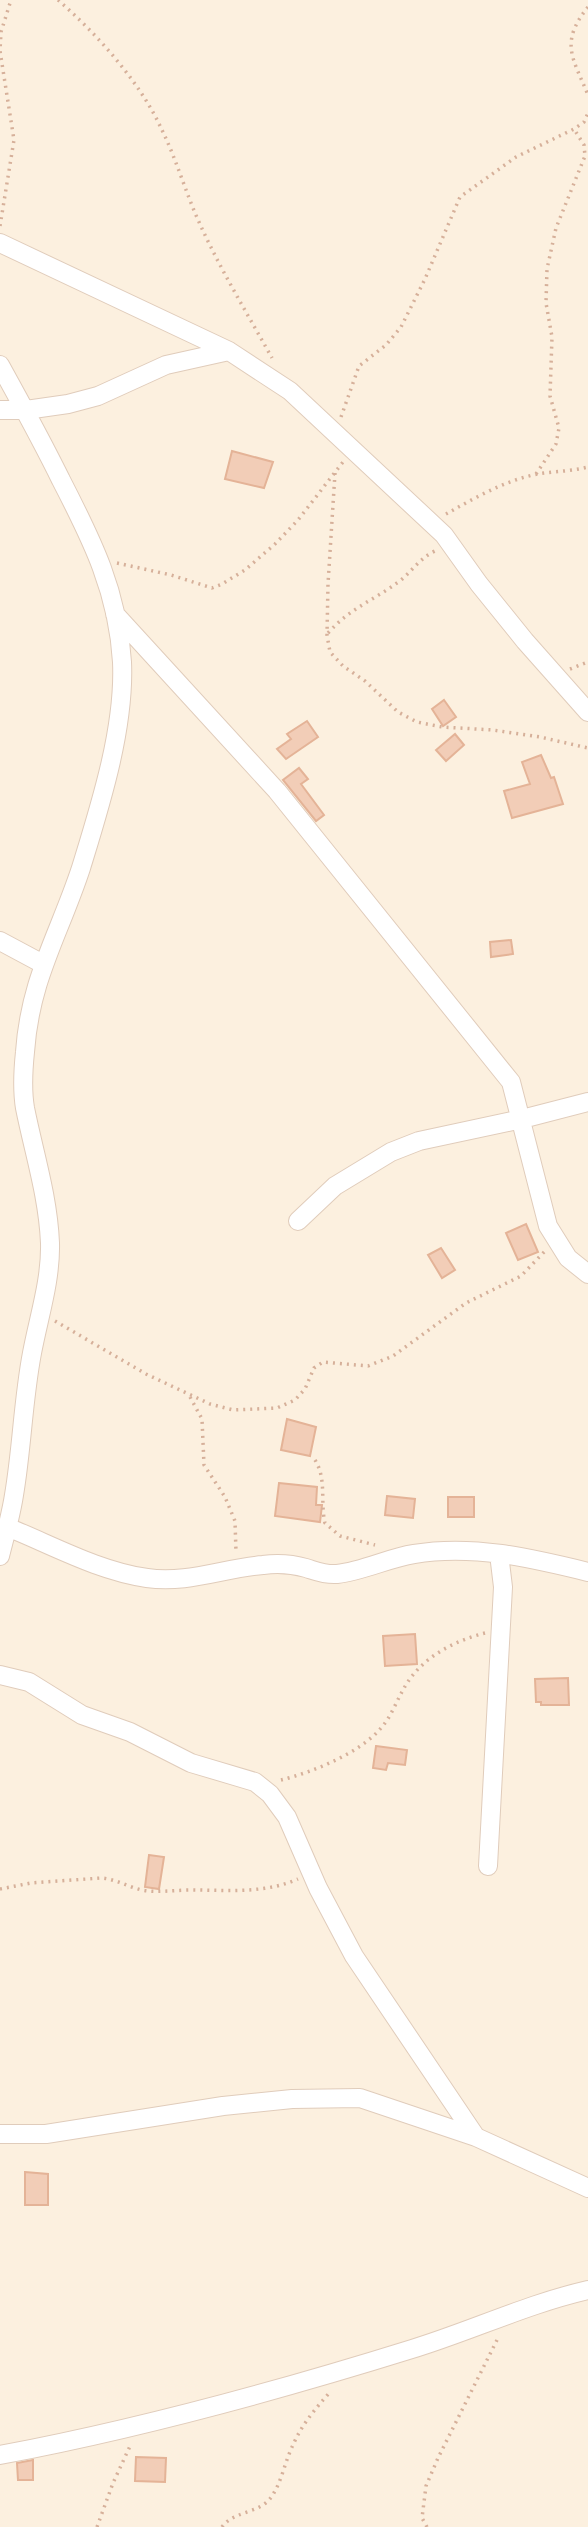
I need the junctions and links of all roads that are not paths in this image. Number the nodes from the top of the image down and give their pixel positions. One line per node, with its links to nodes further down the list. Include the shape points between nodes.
1 (0, 243): 2 (street)
2 (229, 351): 4 (street, via 166,365 98,396); 7 (street, via 290,391 430,522)
3 (0, 365): 4 (street)
4 (26, 410): 5 (street); 6 (street, via 101,561)
5 (0, 411)
6 (115, 614): 9 (street, via 121,690 108,771 78,876); 11 (street, via 278,791 446,999 512,1082)
7 (588, 712)
8 (0, 941): 9 (street)
9 (43, 964): 14 (street, via 31,1007 23,1072 25,1106 45,1191 49,1258)
10 (588, 1102): 11 (street)
11 (522, 1119): 12 (street, via 419,1141 391,1152 335,1186); 13 (street, via 553,1237 568,1258)
12 (298, 1221)
13 (588, 1274)
14 (7, 1495): 15 (street)
15 (7, 1527): 16 (street, via 97,1565 146,1578 182,1580 270,1564 335,1574 428,1552); 17 (street)
16 (499, 1554): 18 (street); 20 (street, via 503,1587)
17 (0, 1556)
18 (588, 1572)
19 (0, 1675): 22 (street, via 29,1682 71,1710 130,1732 191,1763 254,1782 270,1794 287,1817 354,1956)
20 (488, 1866)
21 (0, 2134): 22 (street, via 46,2134 223,2106 336,2097 383,2104)
22 (476, 2137): 23 (street)
23 (588, 2188)
24 (588, 2290): 25 (street, via 351,2368 142,2424)
25 (0, 2455)

